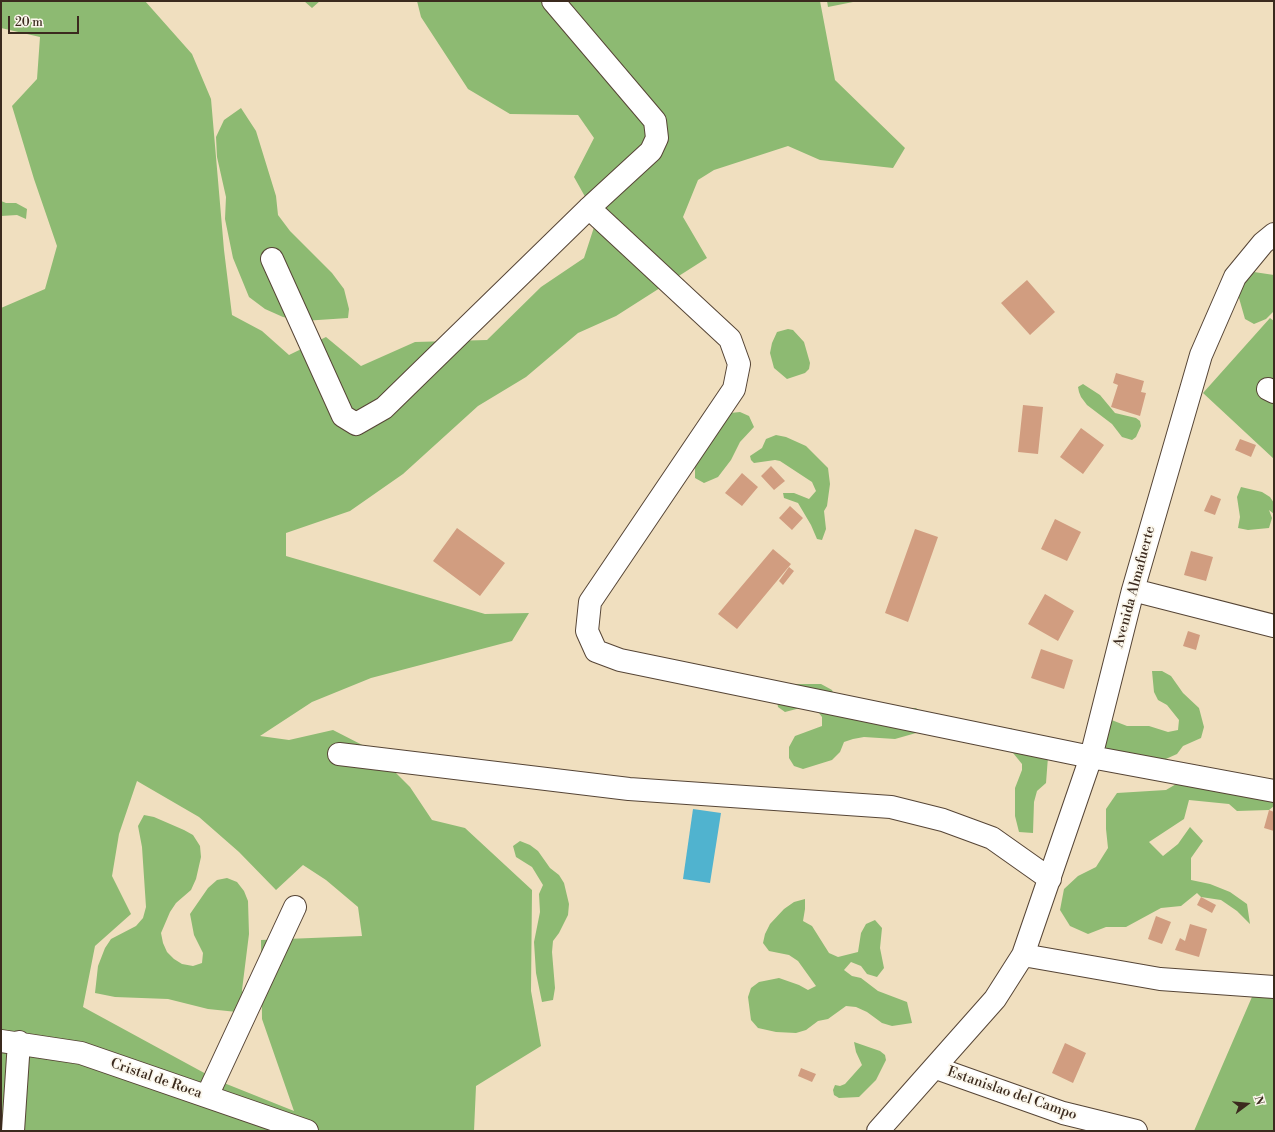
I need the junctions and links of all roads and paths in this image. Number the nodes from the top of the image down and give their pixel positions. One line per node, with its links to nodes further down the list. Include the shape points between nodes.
1 (553, 1): 2 (street, via 655,121 657,138 651,151)
2 (589, 208): 4 (street, via 384,408 356,424 343,416); 8 (street, via 730,339 739,364 734,389 590,602 586,631 596,651 620,660)
3 (1274, 234): 5 (street, Avenida Almafuerte, via 1263,243 1235,278 1201,355)
4 (272, 259)
5 (1133, 590): 6 (street); 8 (street, Avenida Almafuerte)
6 (1274, 626)
7 (338, 754): 10 (street, via 629,789 891,807 943,820 992,838)
8 (1091, 757): 9 (street); 10 (street, Avenida Almafuerte)
9 (1274, 791)
10 (1050, 879): 12 (street, Avenida Almafuerte)
11 (295, 907): 16 (street)
12 (1023, 955): 13 (street, via 1160,979); 15 (street, Avenida Almafuerte, via 995,999)
13 (1274, 987)
14 (10, 1042): 16 (street, Cristal de Roca, via 81,1053); 17 (street)
15 (936, 1068): 19 (street, Avenida Almafuerte); 20 (street, Estanislao del Campo, via 1063,1114)
16 (207, 1096): 18 (street, Cristal de Roca)
17 (13, 1131)
18 (307, 1131)
19 (878, 1131)
20 (1136, 1131)

